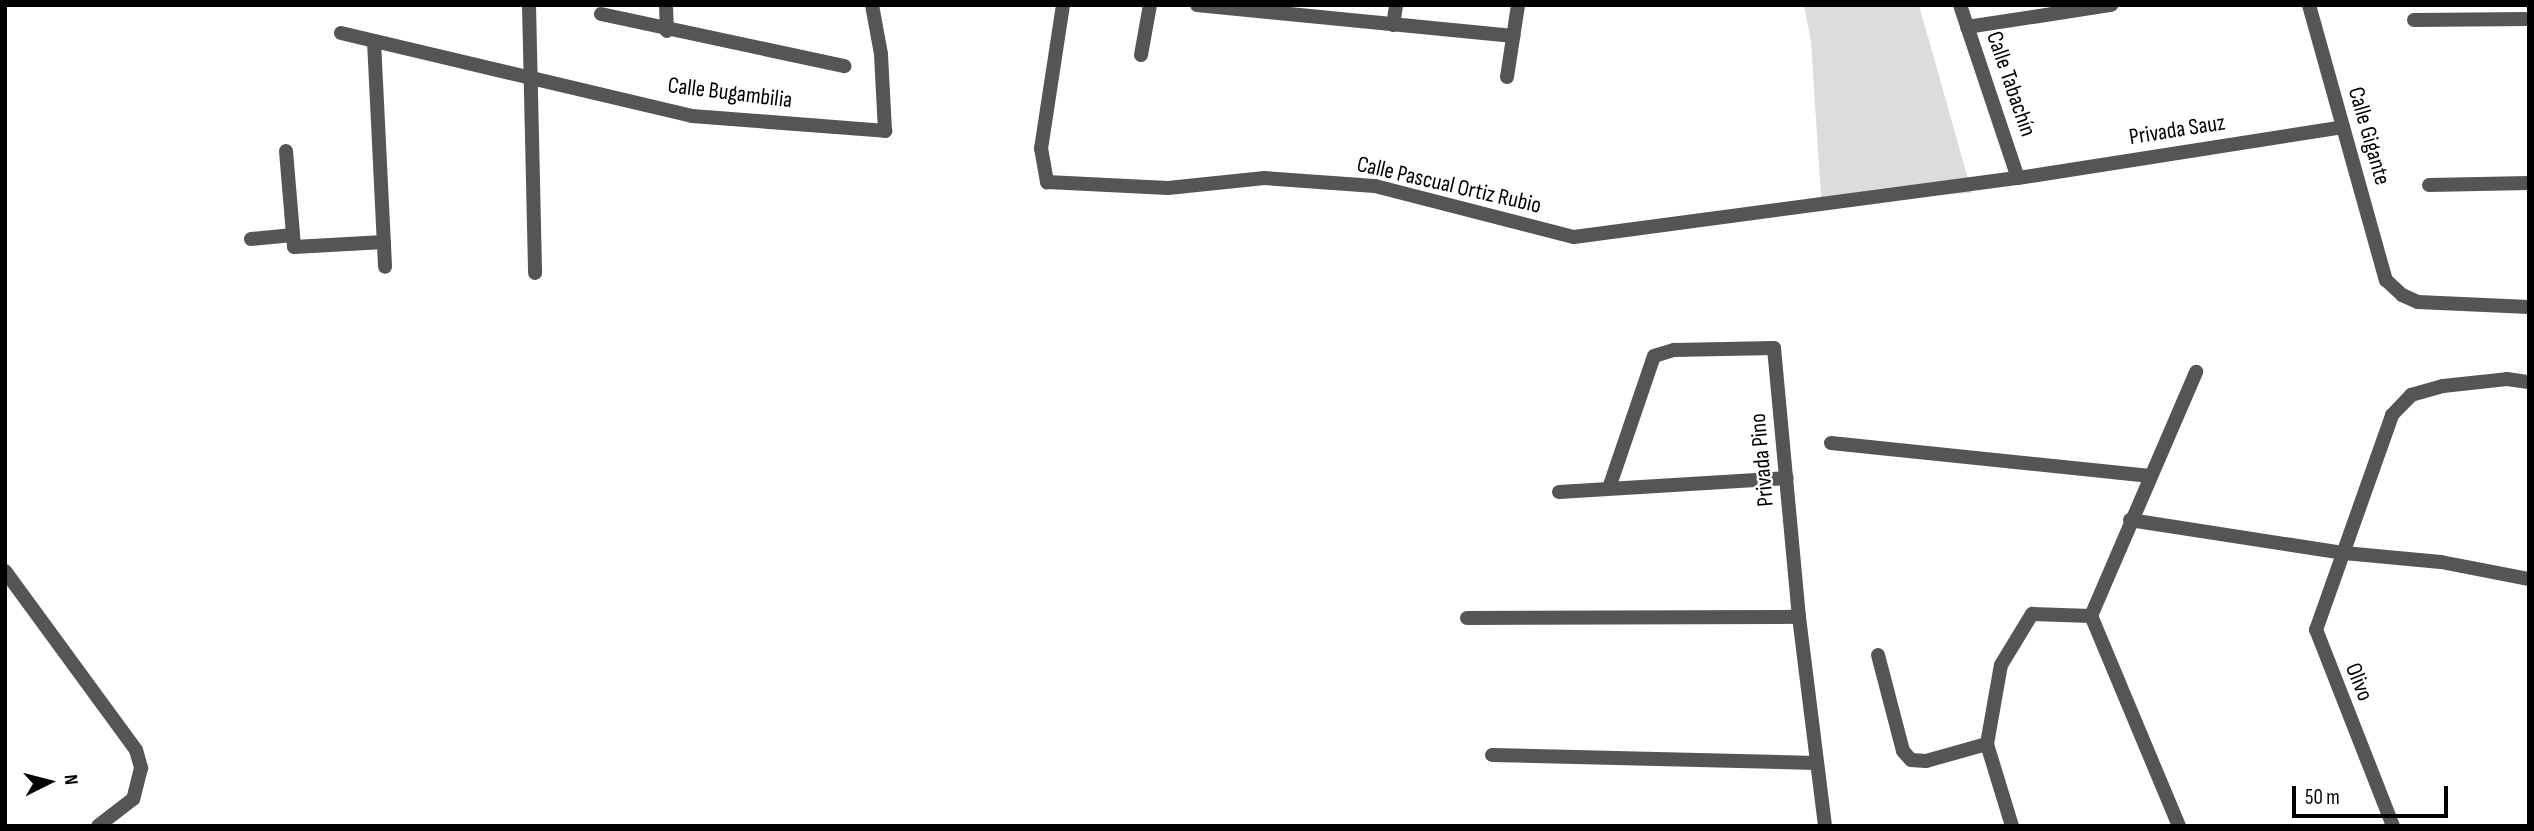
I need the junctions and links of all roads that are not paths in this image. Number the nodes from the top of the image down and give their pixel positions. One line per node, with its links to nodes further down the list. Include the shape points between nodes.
1 (530, 5): 25 (street)
2 (666, 5): 18 (street)
3 (872, 5): 25 (street, Calle Bugambilia, via 881,54 886,131 692,116)
4 (1063, 5): 28 (street, Calle Pascual Ortiz Rubio, via 1041,148 1047,182 1168,188 1264,178 1375,186 1574,237)
5 (1150, 5): 22 (street)
6 (1197, 5): 12 (street)
7 (1395, 5): 16 (street)
8 (1518, 5): 20 (street)
9 (1960, 5): 17 (street, Calle Tabachín)
10 (2111, 5): 17 (street)
11 (2309, 5): 26 (street, Calle Gigante)
12 (1272, 9): 16 (street)
13 (601, 13): 18 (street)
14 (2529, 19): 15 (street)
15 (2414, 20)
16 (1393, 25): 20 (street)
17 (1967, 27): 28 (street, Calle Tabachín)
18 (667, 31): 23 (street)
19 (341, 33): 21 (street, Calle Bugambilia)
20 (1513, 36): 24 (street)
21 (374, 41): 25 (street, Calle Bugambilia); 33 (street)
22 (1142, 55)
23 (844, 66)
24 (1507, 77)
25 (531, 78): 35 (street)
26 (2343, 127): 28 (street, Privada Sauz); 36 (street, Calle Gigante, via 2386,280 2418,302)
27 (286, 151): 31 (street)
28 (2018, 178)
29 (2529, 183): 30 (street)
30 (2429, 185)
31 (293, 235): 32 (street); 33 (street, via 294,247)
32 (251, 239)
33 (384, 242): 34 (street)
34 (385, 267)
35 (535, 273)
36 (2529, 307)
37 (2196, 372): 40 (street)
38 (2529, 382): 45 (street, Olivo, via 2507,379 2443,386 2411,395 2392,415)
39 (1831, 443): 40 (street)
40 (2150, 476): 44 (street)
41 (1787, 478): 42 (street); 42 (street, Privada Pino, via 1774,348 1674,350 1654,356); 48 (street, Privada Pino)
42 (1609, 488): 43 (street)
43 (1559, 492)
44 (2130, 520): 45 (street); 49 (street)
45 (2344, 553): 47 (street, via 2441,562); 59 (street, Olivo, via 2316,630 2318,643)
46 (5, 571): 56 (street, via 136,750 141,768 133,799)
47 (2529, 579)
48 (1799, 617): 50 (street); 54 (street, Privada Pino)
49 (2091, 617): 52 (street, via 2032,614 2001,665); 55 (street)
50 (1467, 618)
51 (1878, 655): 52 (street, via 1903,751 1911,760 1926,761)
52 (1987, 744): 58 (street)
53 (1492, 755): 54 (street)
54 (1817, 763): 57 (street, Privada Pino)
55 (2176, 825)
56 (97, 826)
57 (1825, 826)
58 (2012, 826)
59 (2393, 826)

